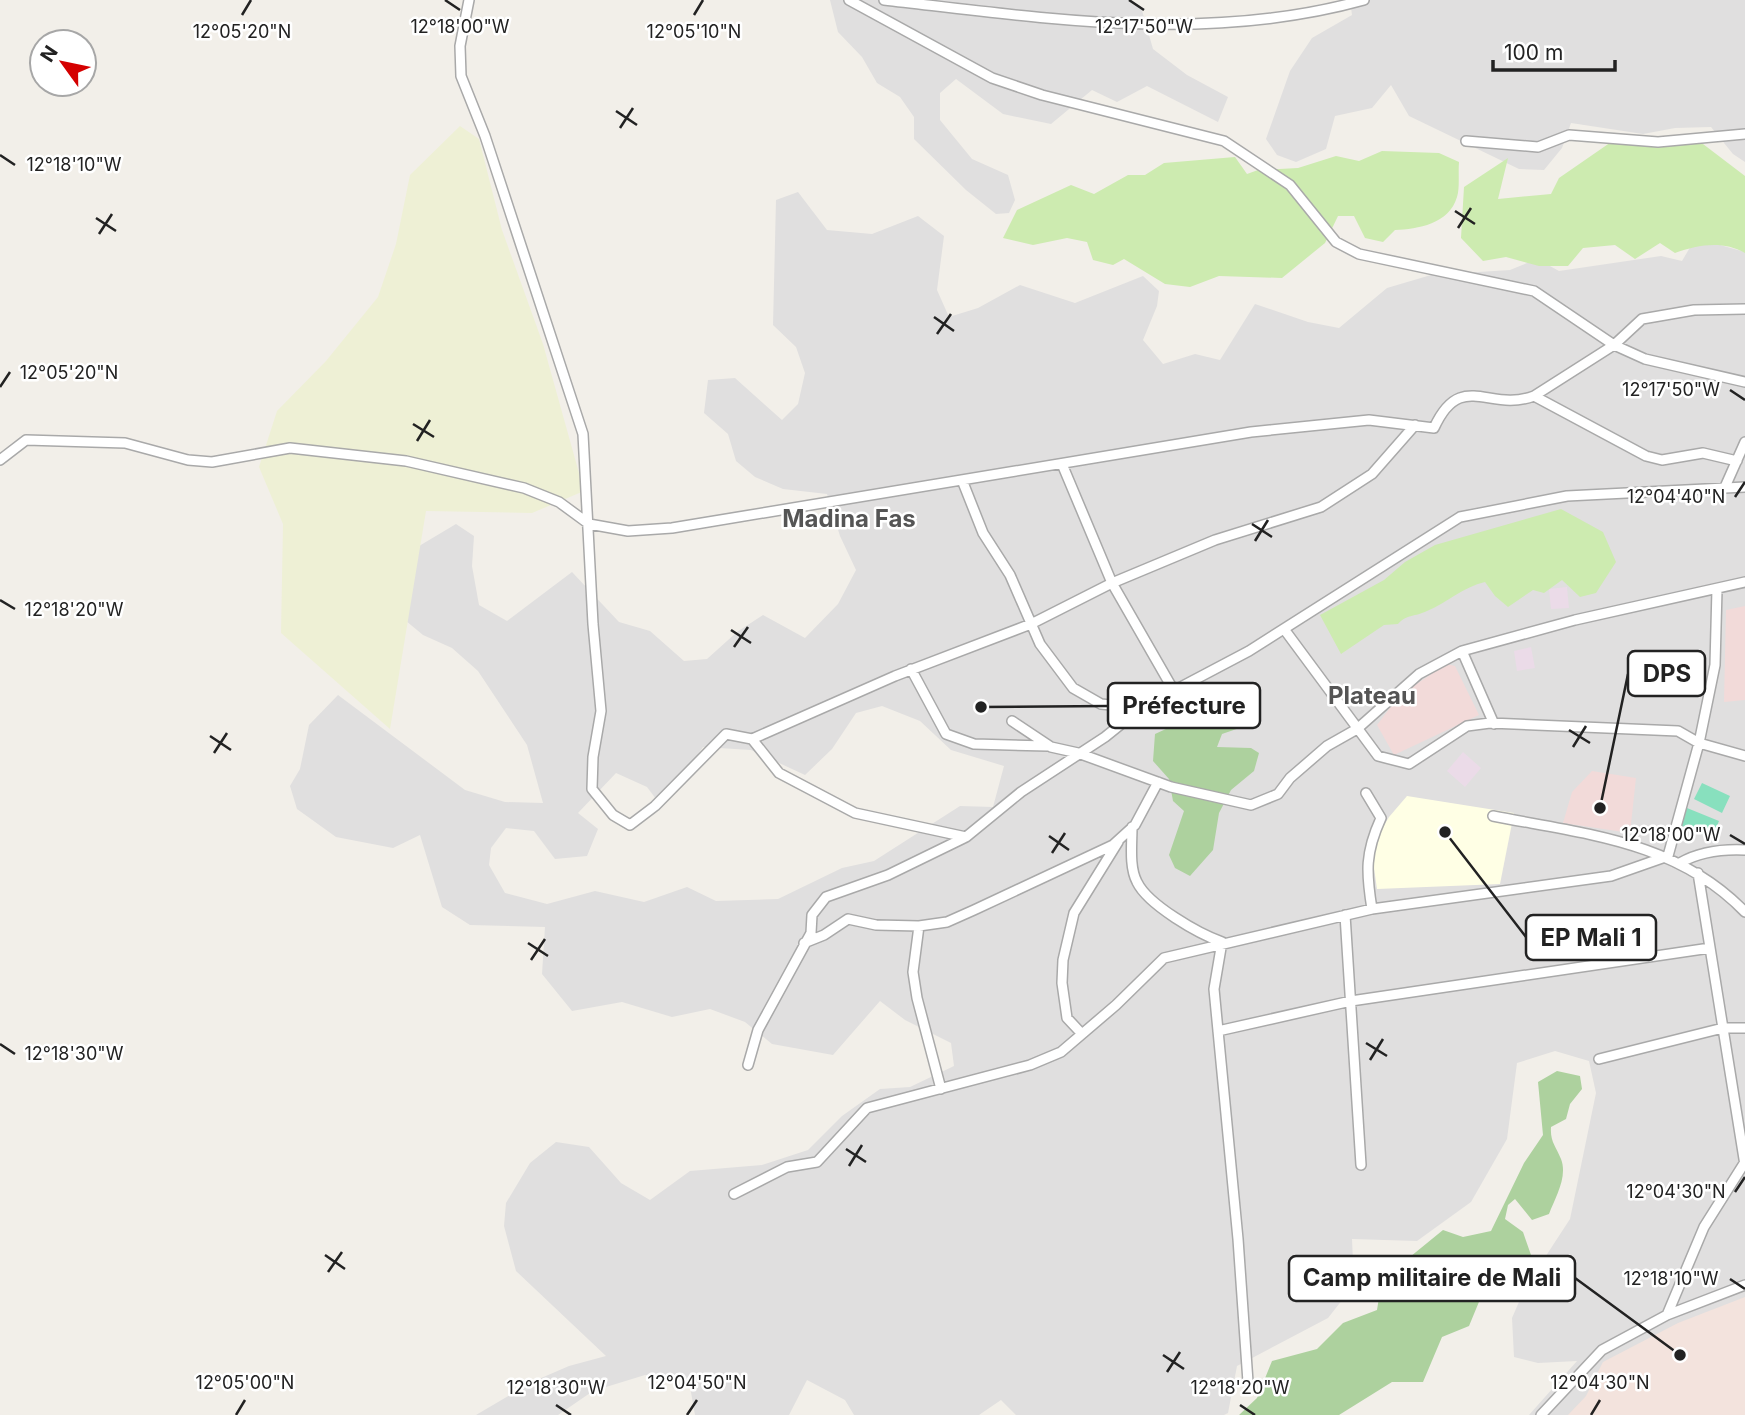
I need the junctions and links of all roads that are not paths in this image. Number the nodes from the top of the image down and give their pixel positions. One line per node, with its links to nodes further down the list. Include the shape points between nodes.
1 (469, 0): 19 (street, via 460,46 461,76 583,434)
2 (849, 0): 8 (street, via 992,78 1224,141 1290,185 1336,242 1386,261 1534,291)
3 (884, 0): 4 (street, via 1126,26 1238,23)
4 (1364, 0)
5 (1745, 134): 6 (street, via 1658,142 1569,135 1538,147)
6 (1466, 141)
7 (1745, 309): 8 (street, via 1694,310 1642,319)
8 (1614, 345): 9 (street, via 1645,359); 10 (street)
9 (1745, 382)
10 (1534, 396): 11 (street, via 1522,400 1460,397 1444,406 1434,428); 14 (street, via 1646,456 1662,460 1703,453)
11 (1415, 425): 15 (street, via 1368,420 1251,432); 21 (street, via 1372,474 1321,507 1215,540)
12 (1745, 442): 14 (street)
13 (0, 460): 19 (street, via 26,440 125,443 212,462 290,448 406,461 524,488 559,502)
14 (1737, 461): 17 (street)
15 (1062, 464): 16 (street); 21 (street)
16 (961, 480): 19 (street, via 672,528 628,531); 23 (street, via 982,533 1010,575)
17 (1725, 487): 18 (street); 24 (street, via 1567,496 1460,517)
18 (1745, 487)
19 (589, 524): 32 (street, via 601,711 592,789 613,815 630,825 726,734)
20 (1745, 582): 22 (street)
21 (1112, 583): 23 (street); 27 (street)
22 (1717, 589): 25 (street); 33 (street, via 1715,665)
23 (1031, 624): 26 (street); 28 (street, via 1073,688 1101,704)
24 (1284, 629): 27 (street); 31 (street)
25 (1462, 651): 30 (street); 31 (street, via 1419,674)
26 (911, 669): 32 (street); 34 (street, via 947,734 974,744)
27 (1174, 691): 28 (street)
28 (1141, 708): 35 (street)
29 (1012, 721): 34 (street)
30 (1494, 724): 31 (street, via 1467,726 1409,764 1378,755); 33 (street, via 1678,731)
31 (1357, 729): 37 (street, via 1327,746 1278,794 1251,805)
32 (751, 739): 41 (street, via 779,773 855,813)
33 (1699, 743): 36 (street); 44 (street)
34 (1051, 747): 35 (street)
35 (1078, 753): 37 (street); 41 (street)
36 (1745, 756)
37 (1158, 782): 40 (street)
38 (1366, 793): 47 (street, via 1381,818 1369,845)
39 (1493, 816): 44 (street, via 1598,836)
40 (1132, 827): 42 (street); 51 (street, via 1137,884 1174,918)
41 (966, 836): 52 (street, via 888,875 826,897 812,915 811,933)
42 (1120, 838): 50 (street, via 947,922); 58 (street, via 1074,913 1063,960 1067,1017)
43 (1745, 850): 45 (street, via 1692,856)
44 (1668, 856): 45 (street); 47 (street, via 1611,876)
45 (1680, 863): 46 (street)
46 (1698, 873): 48 (street, via 1723,888); 53 (street)
47 (1372, 909): 49 (street)
48 (1745, 912)
49 (1345, 915): 51 (street); 54 (street)
50 (919, 926): 52 (street, via 848,919); 61 (street, via 913,972)
51 (1222, 942): 57 (street, via 1214,989); 58 (street, via 1164,958)
52 (804, 943): 60 (street, via 758,1030)
53 (1710, 948): 54 (street); 55 (street)
54 (1351, 1001): 57 (street); 63 (street)
55 (1723, 1028): 56 (street); 59 (street); 62 (street)
56 (1745, 1028)
57 (1218, 1031): 67 (street)
58 (1082, 1034): 61 (street, via 1060,1052 1030,1065)
59 (1599, 1059)
60 (748, 1065)
61 (942, 1089): 64 (street, via 867,1108 817,1162 787,1167)
62 (1745, 1163): 66 (street, via 1704,1227)
63 (1361, 1165)
64 (734, 1194)
65 (1745, 1285): 66 (street)
66 (1667, 1315): 68 (street, via 1602,1350)
67 (1248, 1382)
68 (1541, 1415)

